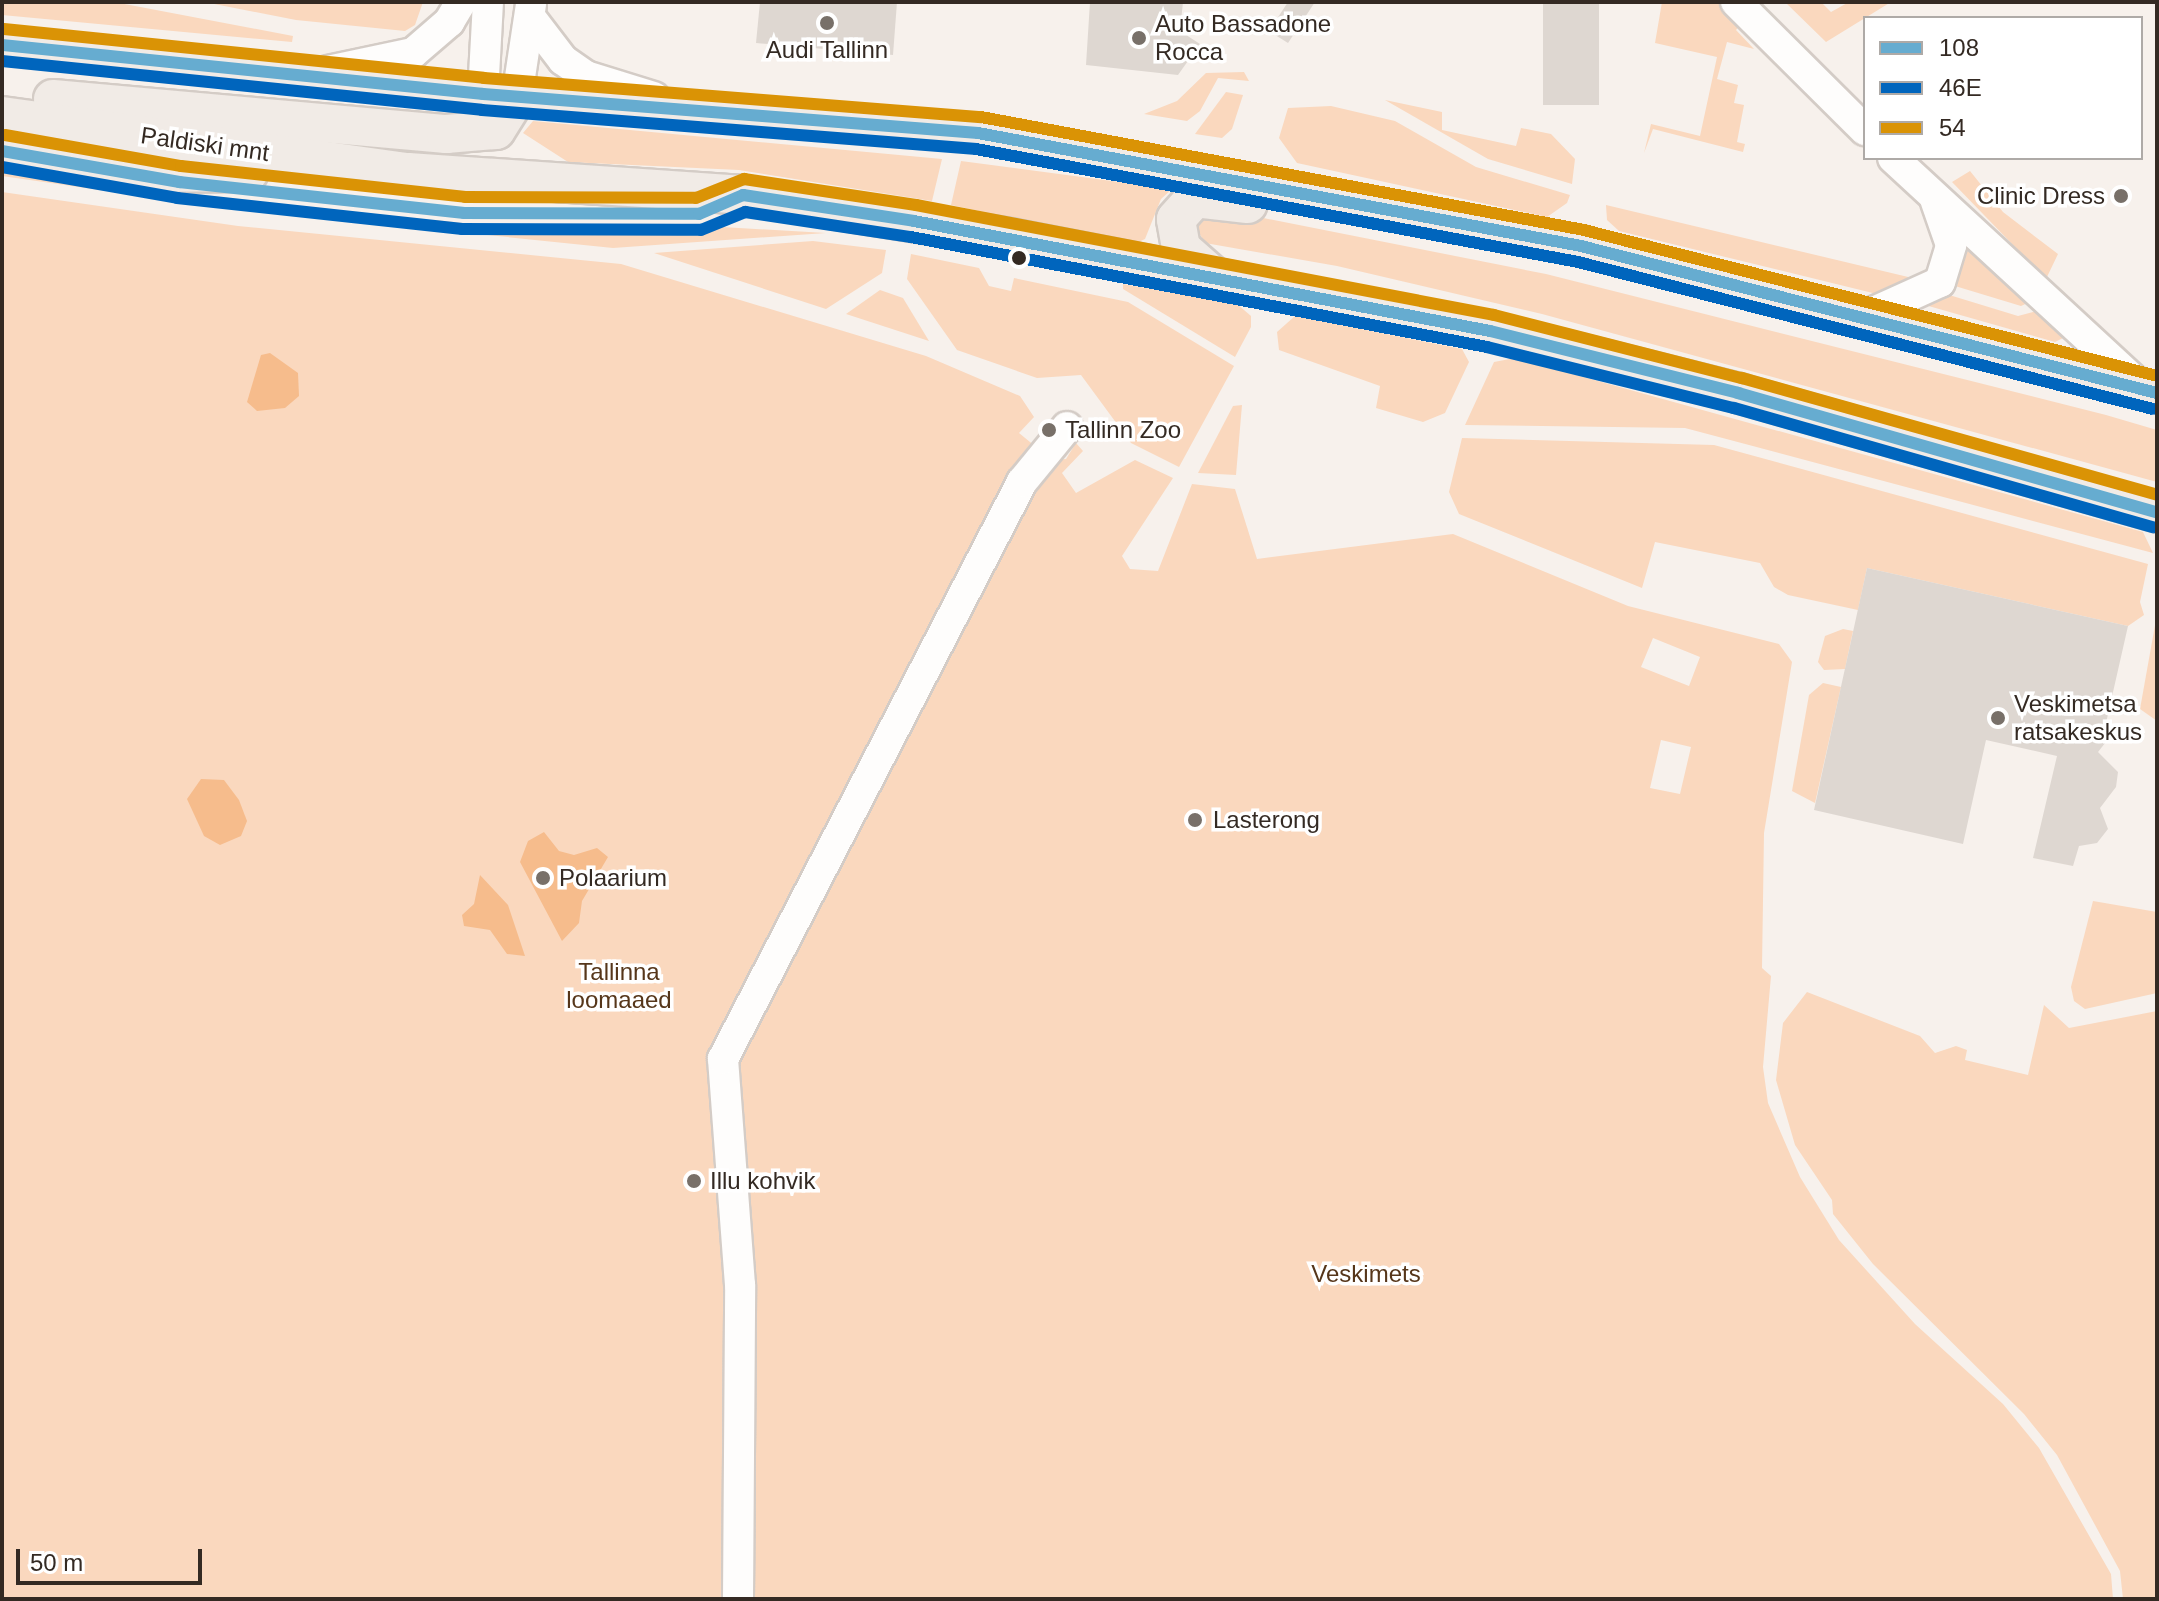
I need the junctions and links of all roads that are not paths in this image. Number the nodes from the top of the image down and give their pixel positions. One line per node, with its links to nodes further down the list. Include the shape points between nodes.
1 (461, 2): 6 (street, via 449,22 413,53)
2 (488, 2): 8 (street)
3 (1736, 2): 11 (street)
4 (530, 9): 8 (street); 9 (street, via 563,60 586,76)
5 (2, 45): 6 (main road)
6 (318, 73): 8 (main road)
7 (2, 96): 12 (main road, via 446,134)
8 (500, 96): 9 (main road); 12 (main road)
9 (683, 106): 17 (main road, via 978,133)
10 (2, 116): 15 (main road, Paldiski mnt)
11 (1863, 128)
12 (496, 130): 16 (main road)
13 (2, 151): 15 (main road, Paldiski mnt, via 146,173)
14 (1895, 160): 18 (street)
15 (408, 172): 16 (main road, Paldiski mnt)
16 (563, 183): 19 (main road, Paldiski mnt, via 743,195)
17 (1358, 200): 19 (main road, via 1284,208 1195,198 1183,205 1175,234 1181,248); 20 (main road)
18 (1936, 202): 20 (street, via 1951,245 1940,282); 21 (street)
19 (1215, 278): 23 (main road, Paldiski mnt, via 1506,335)
20 (1865, 316): 21 (main road)
21 (2150, 390)
22 (1067, 427): 24 (street, via 1022,482 723,1059 740,1285)
23 (2157, 512)
24 (738, 1599)

